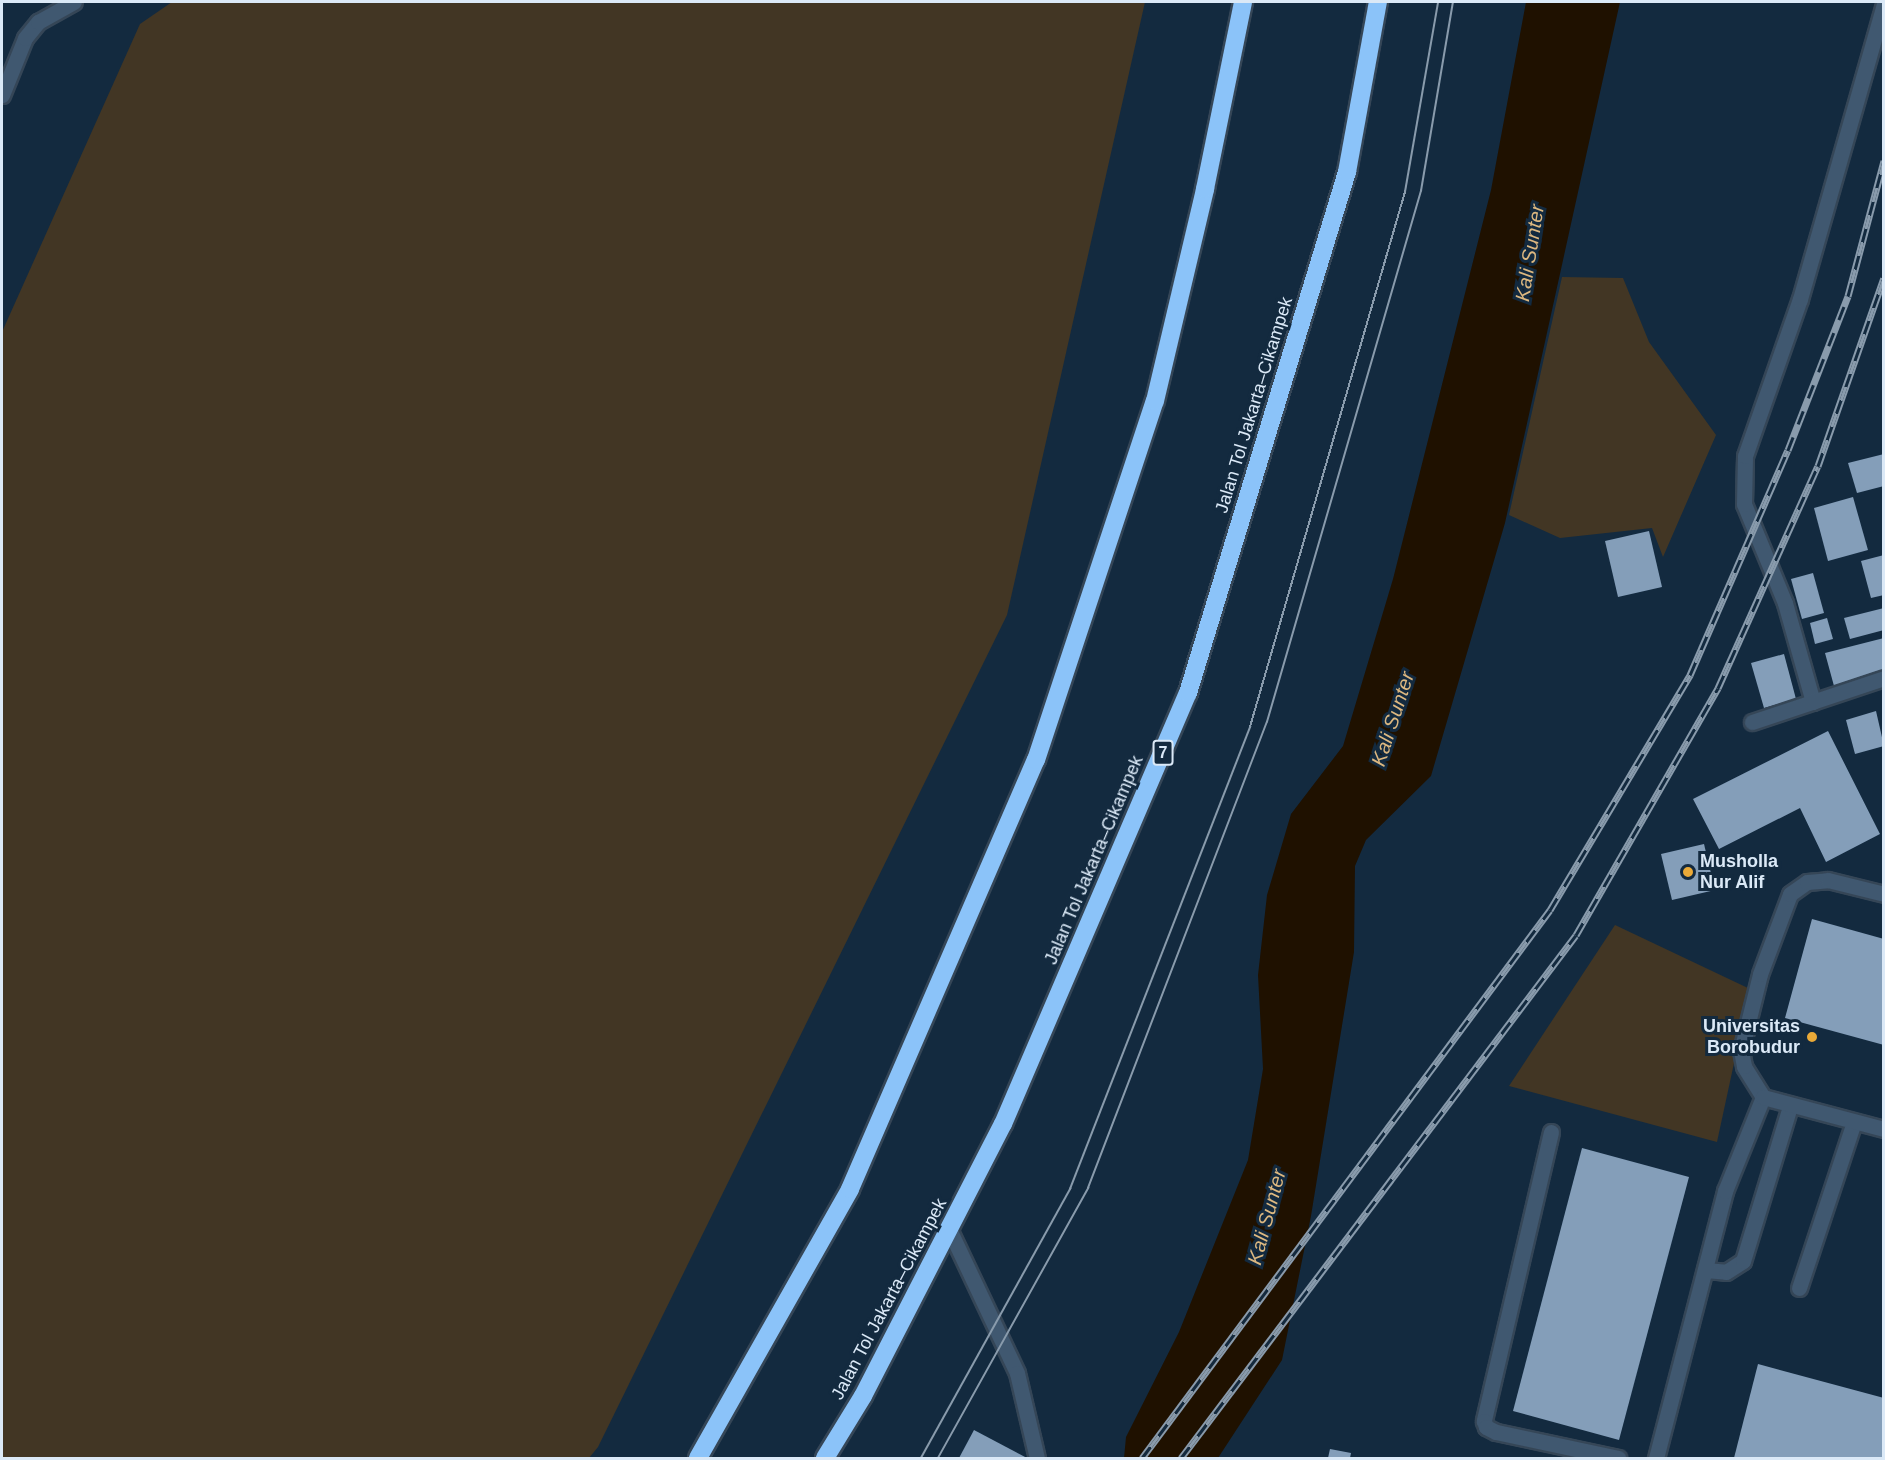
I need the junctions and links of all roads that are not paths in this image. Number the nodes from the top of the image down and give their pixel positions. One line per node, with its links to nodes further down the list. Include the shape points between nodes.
1 (74, 2): 5 (street, via 38,22 25,38)
2 (1243, 2): 18 (highway, via 1205,189 1155,401 1036,760 850,1189)
3 (1378, 2): 15 (highway, Jalan Tol Jakarta–Cikampek / 7, via 1347,172 1188,693 1003,1124)
4 (1884, 5): 7 (street, via 1800,299 1745,456 1744,504 1785,603)
5 (2, 95)
6 (1884, 678): 7 (street)
7 (1813, 702): 8 (street)
8 (1752, 722)
9 (1884, 894): 10 (street, via 1828,880 1808,882 1790,894 1760,974 1741,1050 1744,1065)
10 (1763, 1098): 11 (street); 16 (street, via 1725,1191)
11 (1790, 1106): 12 (street); 16 (street, via 1743,1261 1726,1272)
12 (1854, 1122): 13 (street); 17 (street)
13 (1884, 1129)
14 (1551, 1132): 21 (street, via 1484,1420 1486,1427 1497,1432)
15 (950, 1228): 19 (highway, Jalan Tol Jakarta–Cikampek / 7, via 863,1396); 20 (street, via 1017,1373)
16 (1705, 1270): 22 (street)
17 (1799, 1288)
18 (698, 1458)
19 (825, 1458)
20 (1038, 1458)
21 (1618, 1458)
22 (1656, 1458)

